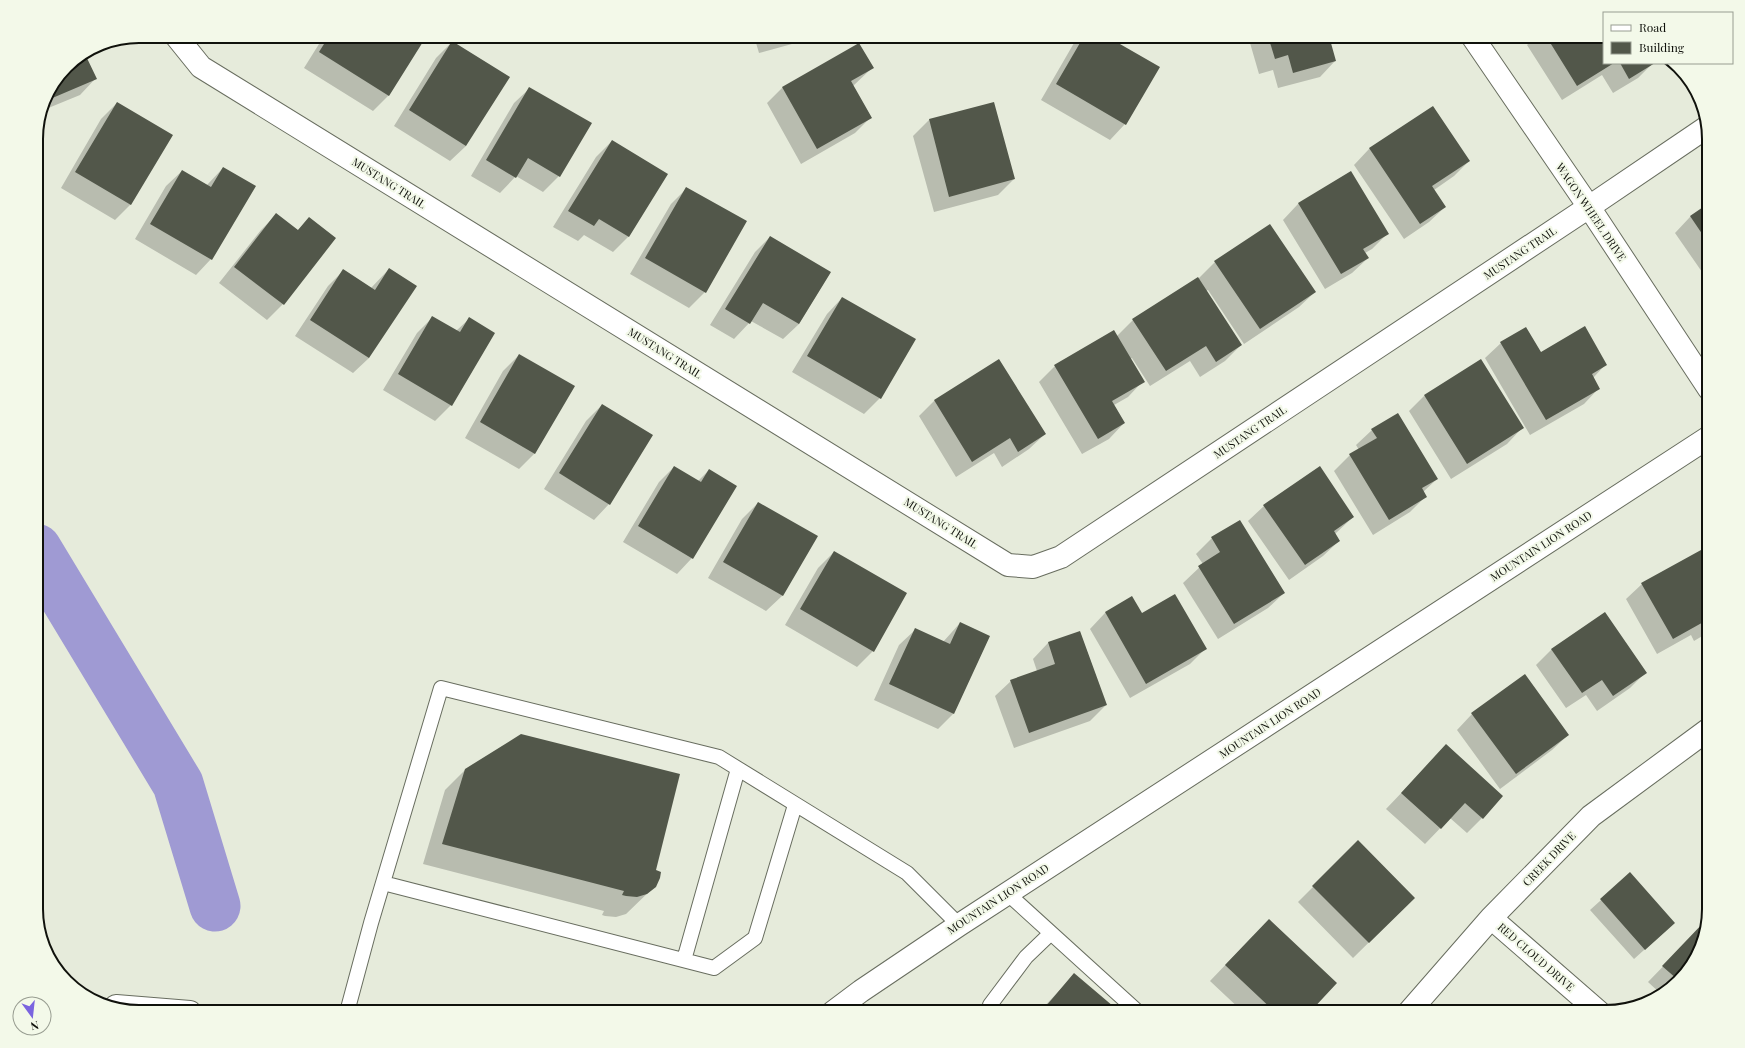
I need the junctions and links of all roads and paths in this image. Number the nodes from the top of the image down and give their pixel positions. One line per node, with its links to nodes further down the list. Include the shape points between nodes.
1 (182, 43): 4 (street, MUSTANG TRAIL, via 201,67 1008,565 1033,567 1061,557)
2 (1477, 43): 4 (street, WAGON WHEEL DRIVE)
3 (1702, 131): 4 (street, MUSTANG TRAIL)
4 (1589, 207): 5 (street, WAGON WHEEL DRIVE)
5 (1702, 378)
6 (1702, 442): 11 (street, MOUNTAIN LION ROAD)
7 (1702, 733): 12 (street, CREEK DRIVE, via 1591,816)
8 (738, 769): 9 (lane); 10 (lane, via 718,757 440,688); 15 (lane)
9 (795, 804): 13 (lane, via 907,873); 15 (lane, via 755,938 714,968)
10 (383, 883): 15 (lane); 16 (lane)
11 (1007, 893): 13 (street, MOUNTAIN LION ROAD); 14 (lane)
12 (1491, 918): 20 (street, CREEK DRIVE); 21 (street, RED CLOUD DRIVE)
13 (959, 925): 17 (street, MOUNTAIN LION ROAD)
14 (1051, 933): 18 (lane, via 1026,957); 19 (lane)
15 (684, 960)
16 (349, 1005)
17 (842, 1005)
18 (990, 1005)
19 (1130, 1005)
20 (1415, 1005)
21 (1591, 1005)

